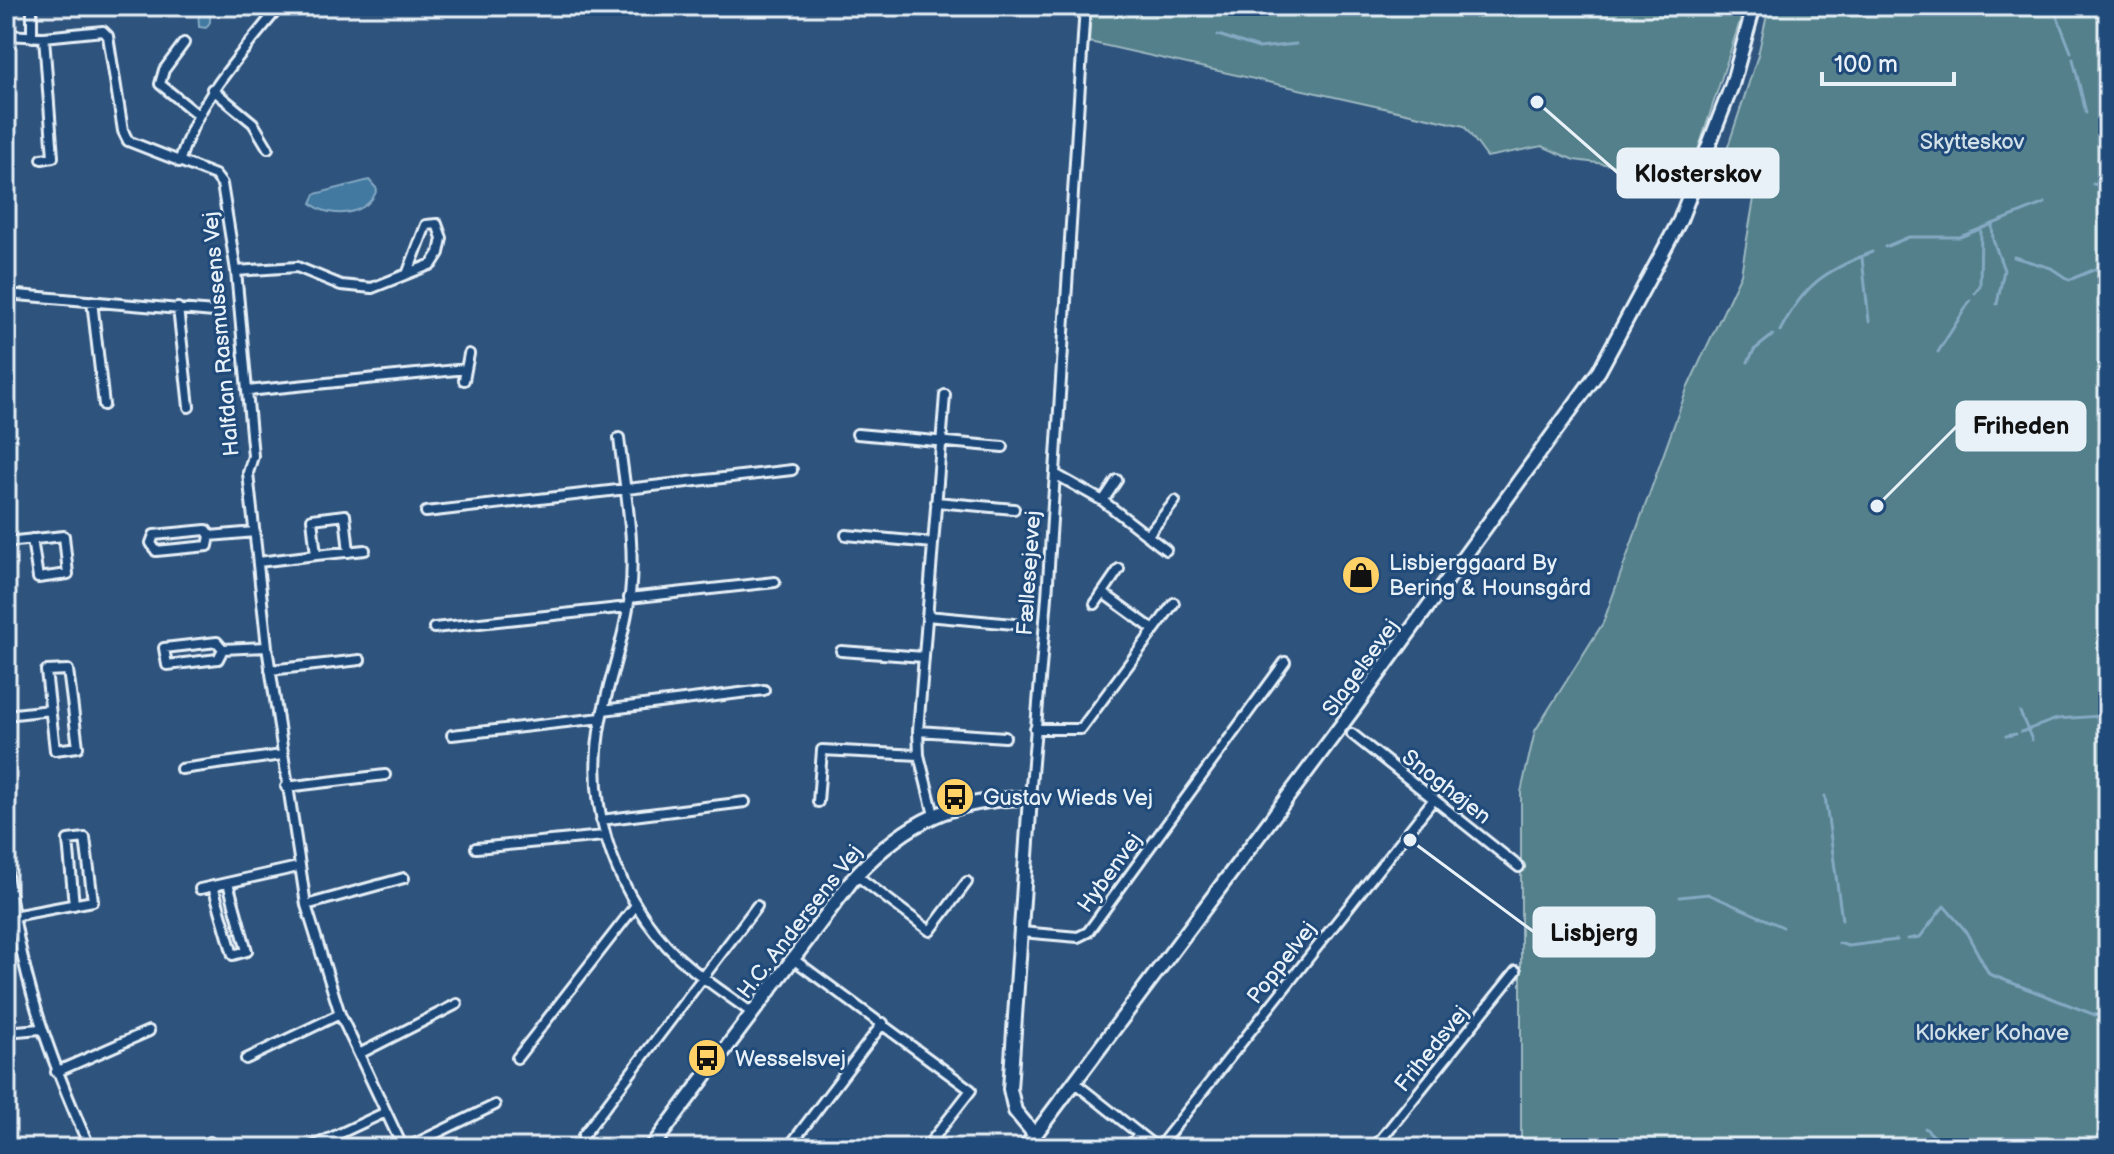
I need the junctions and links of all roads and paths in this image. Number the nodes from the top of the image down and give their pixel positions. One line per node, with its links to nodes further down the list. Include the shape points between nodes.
1 (32, 6): 6 (street)
2 (280, 6): 9 (street)
3 (1085, 6): 32 (street, Fællesejevej)
4 (1754, 6): 121 (street, Slagelsevej, via 1732,85 1680,220 1599,371)
5 (6, 35): 6 (street, Halfdan Rasmussens Vej)
6 (32, 37): 7 (street, Halfdan Rasmussens Vej)
7 (44, 37): 12 (street, via 53,157); 13 (street, Halfdan Rasmussens Vej, via 103,31 128,141)
8 (184, 43): 10 (street, via 160,84)
9 (212, 89): 10 (street); 11 (street, via 253,123)
10 (198, 115): 13 (street)
11 (268, 148)
12 (42, 159)
13 (179, 162): 14 (street, Halfdan Rasmussens Vej, via 215,175 222,184)
14 (236, 271): 15 (street, via 297,267 359,288 372,288); 23 (street, Halfdan Rasmussens Vej)
15 (408, 272): 15 (street, via 432,264 439,253 442,238 437,224 426,225)
16 (6, 294): 17 (street)
17 (92, 301): 18 (street); 25 (street)
18 (178, 308): 19 (street); 26 (street)
19 (214, 312)
20 (469, 354): 21 (street)
21 (466, 369): 22 (street); 23 (street)
22 (464, 380)
23 (247, 391): 40 (street, Halfdan Rasmussens Vej)
24 (945, 395): 29 (street)
25 (104, 405)
26 (189, 407)
27 (857, 434): 29 (street)
28 (619, 438): 34 (street)
29 (941, 441): 30 (street); 37 (street)
30 (1003, 447)
31 (792, 470): 34 (street)
32 (1055, 474): 35 (street); 73 (street, Fællesejevej)
33 (1117, 480): 35 (street)
34 (625, 489): 39 (street); 55 (street, via 633,551)
35 (1103, 501): 43 (street)
36 (1175, 501): 43 (street)
37 (936, 502): 38 (street); 46 (street)
38 (1014, 509)
39 (426, 512)
40 (255, 532): 42 (street); 51 (street, Halfdan Rasmussens Vej)
41 (846, 535): 46 (street)
42 (210, 536): 42 (street, via 206,530 154,535 151,543 156,551 208,546)
43 (1147, 536): 48 (street)
44 (32, 539): 44 (street, via 38,578 68,574 64,536); 45 (street)
45 (6, 542)
46 (933, 543): 58 (street)
47 (365, 550): 49 (street)
48 (1166, 550)
49 (349, 552): 50 (street); 50 (street, via 345,515 312,519)
50 (316, 555): 51 (street)
51 (258, 562): 62 (street, Halfdan Rasmussens Vej)
52 (1119, 569): 54 (street)
53 (775, 582): 55 (street)
54 (1103, 593): 57 (street); 61 (street)
55 (628, 602): 60 (street); 71 (street)
56 (1174, 603): 61 (street)
57 (1095, 604)
58 (927, 616): 59 (street); 65 (street)
59 (1014, 624)
60 (434, 628)
61 (1154, 630): 73 (street, via 1081,729)
62 (267, 647): 63 (street); 68 (street, Halfdan Rasmussens Vej)
63 (223, 649): 63 (street, via 218,659 167,665 164,648 217,642)
64 (841, 651): 65 (street)
65 (924, 657): 74 (street)
66 (360, 660): 68 (street)
67 (1285, 662): 105 (street, Hybenvej, via 1088,932 1078,937)
68 (270, 670): 78 (street, Halfdan Rasmussens Vej)
69 (764, 690): 71 (street)
70 (50, 710): 70 (street, via 55,750 78,747 68,670 46,671); 72 (street)
71 (602, 714): 76 (street); 88 (street, via 596,782)
72 (6, 715)
73 (1035, 729): 83 (street, Fællesejevej)
74 (918, 731): 77 (street); 79 (street)
75 (1352, 734): 84 (street, Snoghøjen)
76 (452, 735)
77 (1005, 737)
78 (282, 755): 80 (street); 82 (street, Halfdan Rasmussens Vej)
79 (919, 755): 86 (street, via 822,750); 87 (street)
80 (181, 769)
81 (385, 775): 82 (street)
82 (286, 787): 92 (street, Halfdan Rasmussens Vej)
83 (1030, 798): 87 (street, H.C. Andersens Vej, via 988,799); 105 (street, Fællesejevej)
84 (1434, 799): 93 (street, Snoghøjen); 137 (street, Poppelvej)
85 (745, 802): 88 (street)
86 (818, 802)
87 (934, 815): 94 (street, H.C. Andersens Vej, via 881,849)
88 (601, 820): 89 (street)
89 (604, 836): 90 (street); 102 (street)
90 (476, 848)
91 (6, 866): 104 (street)
92 (298, 867): 97 (street); 101 (street, Halfdan Rasmussens Vej)
93 (1519, 867)
94 (856, 875): 96 (street, via 930,931); 107 (street, H.C. Andersens Vej)
95 (404, 878): 101 (street)
96 (967, 882)
97 (228, 883): 98 (street); 98 (street, via 247,951 233,955)
98 (213, 886): 99 (street)
99 (200, 889)
100 (74, 905): 100 (street, via 93,901 85,838 68,840); 104 (street)
101 (306, 905): 112 (street, Halfdan Rasmussens Vej)
102 (636, 905): 109 (street, via 668,947); 118 (street)
103 (757, 906): 109 (street)
104 (13, 916): 106 (street)
105 (1021, 932): 125 (street, Fællesejevej, via 1010,1089 1015,1111)
106 (11, 935): 114 (street)
107 (793, 959): 111 (street, H.C. Andersens Vej); 113 (street)
108 (1516, 971): 138 (street, Frihedsvej)
109 (703, 976): 111 (street); 126 (street)
110 (457, 1004): 117 (street)
111 (752, 1013): 132 (street, H.C. Andersens Vej)
112 (340, 1014): 117 (street, Halfdan Rasmussens Vej); 119 (street)
113 (883, 1023): 133 (street); 134 (street, via 971,1090)
114 (40, 1029): 116 (street); 120 (street)
115 (149, 1031): 120 (street)
116 (6, 1032)
117 (359, 1054): 123 (street, Halfdan Rasmussens Vej)
118 (517, 1058)
119 (246, 1059)
120 (56, 1072): 128 (street)
121 (1075, 1083): 124 (street); 125 (street, Slagelsevej)
122 (495, 1105): 131 (street)
123 (386, 1112): 130 (street); 131 (street, Halfdan Rasmussens Vej)
124 (1139, 1134): 136 (street); 137 (street)
125 (1035, 1135): 135 (street, Slagelsevej)
126 (583, 1136)
127 (210, 1142): 129 (street)
128 (90, 1148)
129 (197, 1148)
130 (309, 1148)
131 (404, 1148)
132 (651, 1148)
133 (788, 1148)
134 (926, 1148)
135 (1025, 1148)
136 (1128, 1148)
137 (1157, 1148)
138 (1374, 1148)

